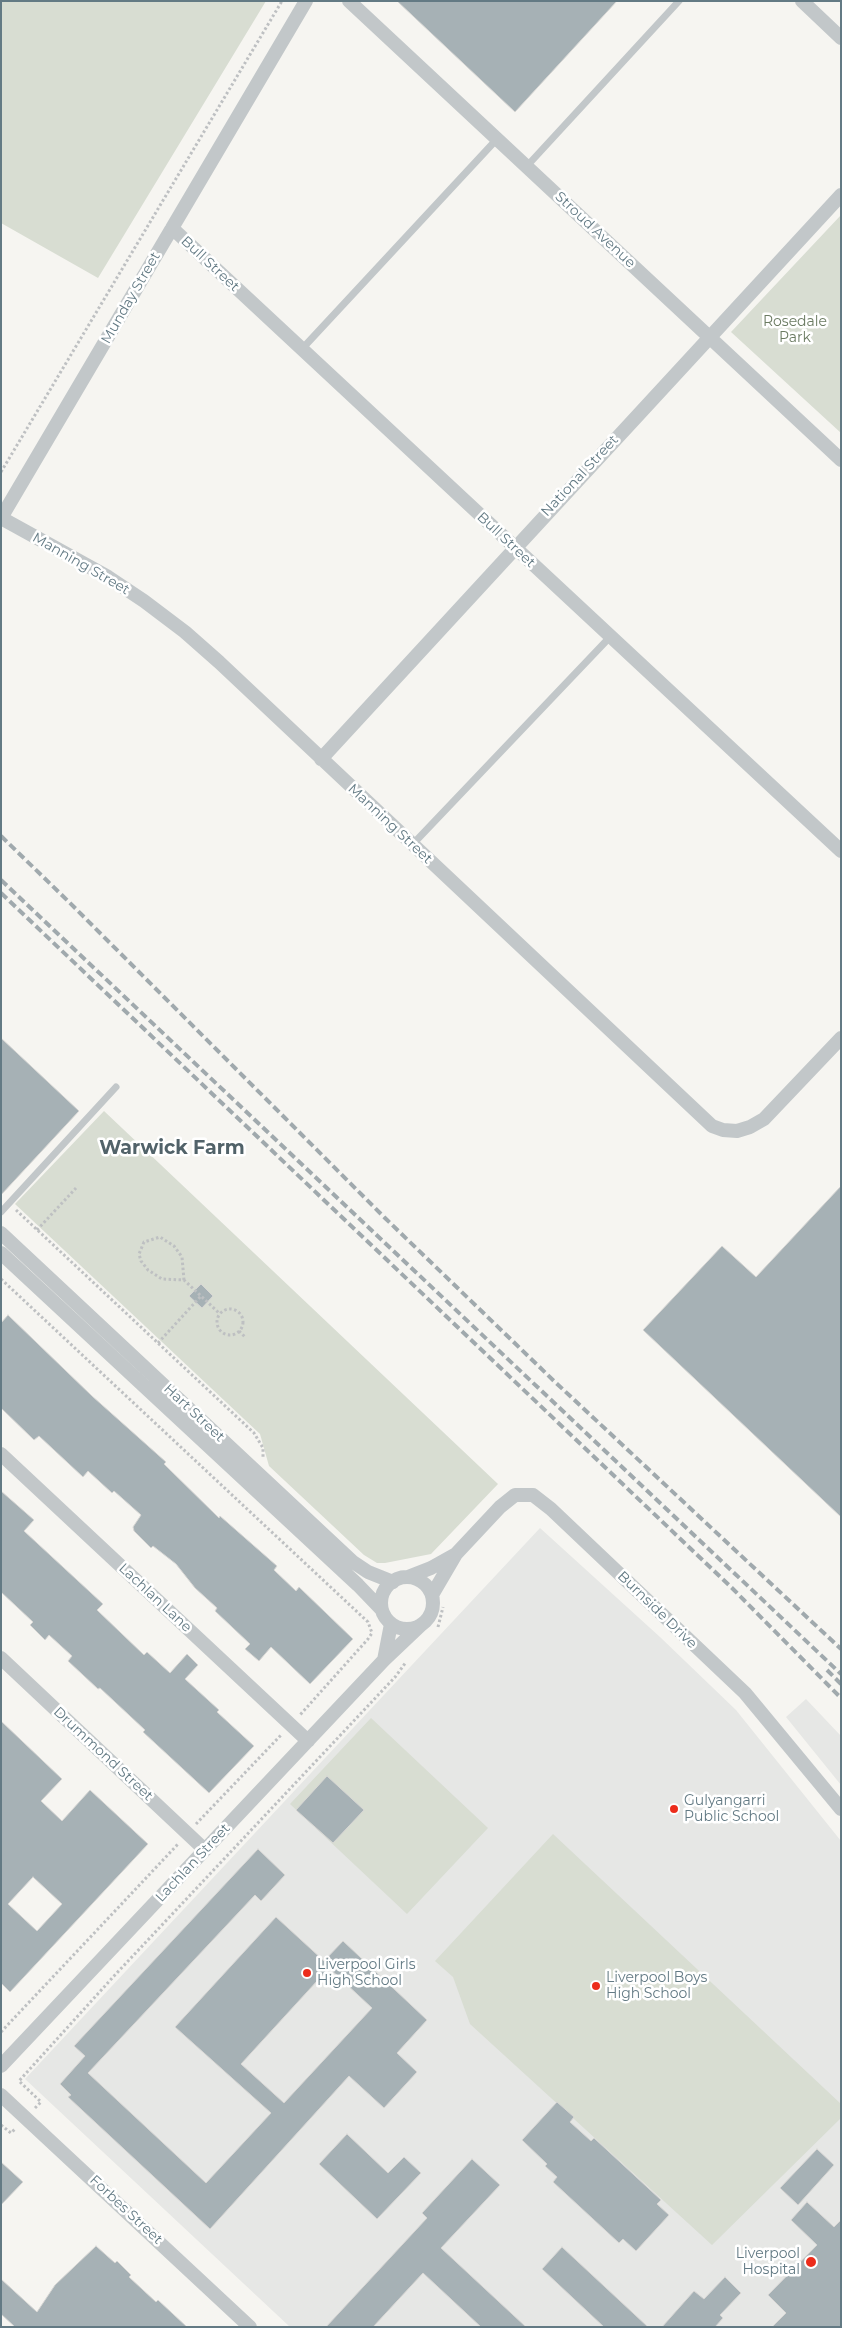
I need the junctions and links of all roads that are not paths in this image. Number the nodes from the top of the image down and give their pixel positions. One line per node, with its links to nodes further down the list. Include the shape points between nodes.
1 (306, 1): 9 (street, Munday Street)
2 (349, 1): 6 (street, Stroud Avenue)
3 (679, 1): 7 (lane)
4 (802, 1): 5 (street)
5 (841, 38)
6 (497, 139): 7 (street, Stroud Avenue); 11 (lane)
7 (527, 166): 10 (street, Stroud Avenue)
8 (841, 195): 10 (street, National Street)
9 (172, 228): 11 (street, Bull Street); 13 (street, Munday Street)
10 (710, 337): 12 (street, Stroud Avenue); 14 (street, National Street)
11 (301, 350): 14 (street, Bull Street)
12 (841, 460)
13 (1, 518): 16 (street, Manning Street, via 108,577 144,601 219,662)
14 (514, 548): 15 (street, Bull Street); 16 (street, National Street)
15 (610, 637): 17 (lane); 18 (street, Bull Street)
16 (321, 758): 17 (street, Manning Street)
17 (412, 845): 19 (street, Manning Street, via 712,1126 737,1131 764,1119)
18 (841, 851)
19 (841, 1038)
20 (116, 1087): 21 (lane)
21 (1, 1212)
22 (1, 1233): 27 (street, Hart Street, via 353,1562)
23 (1, 1253): 29 (street, Hart Street)
24 (1, 1454): 34 (street, Lachlan Lane)
25 (456, 1554): 26 (street, Burnside Drive); 28 (street, Burnside Drive); 35 (street, Burnside Drive, via 515,1495 533,1495 543,1501 745,1693)
26 (408, 1577): 27 (street); 28 (street, via 423,1583)
27 (393, 1582): 29 (street, via 383,1594)
28 (432, 1595): 31 (street, via 432,1611)
29 (382, 1610): 30 (street)
30 (391, 1624): 31 (street, via 407,1629); 33 (street)
31 (422, 1624): 33 (street)
32 (1, 1658): 36 (street, Drummond Street)
33 (384, 1660): 34 (street, Lachlan Street)
34 (308, 1741): 36 (street, Lachlan Street)
35 (841, 1809)
36 (205, 1850): 37 (street, Lachlan Street)
37 (1, 2066)
38 (1, 2095): 39 (street, Forbes Street)
39 (250, 2327)

